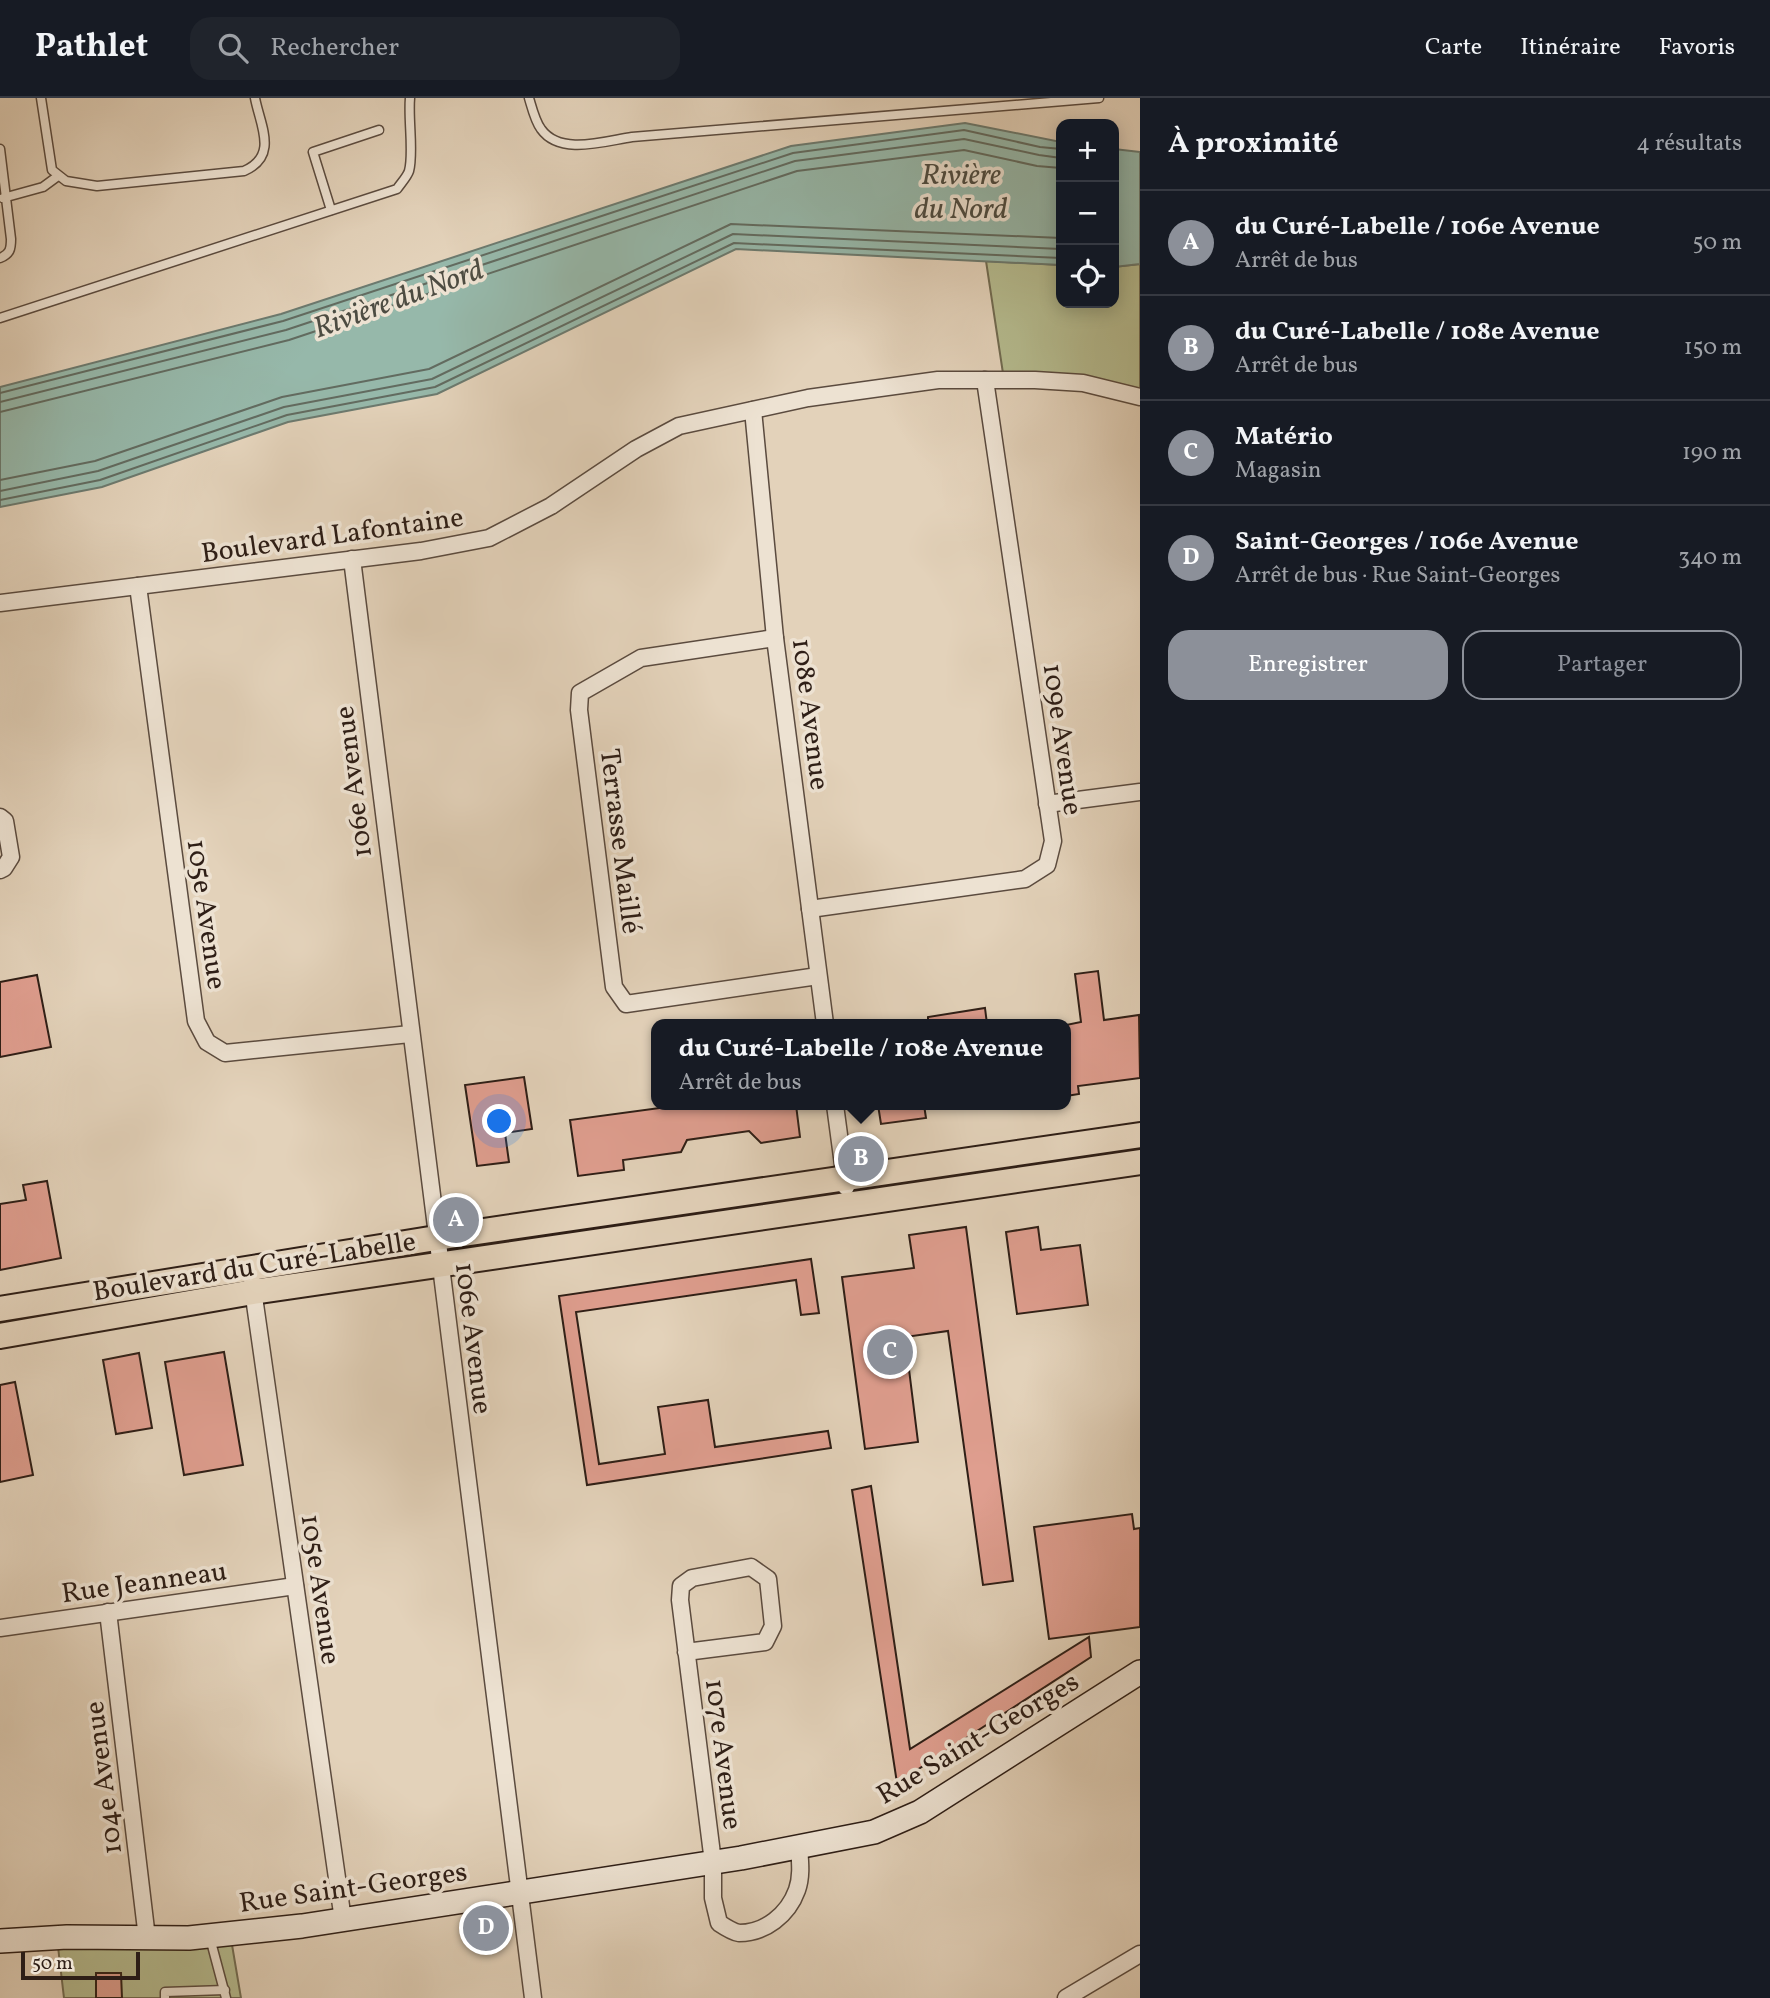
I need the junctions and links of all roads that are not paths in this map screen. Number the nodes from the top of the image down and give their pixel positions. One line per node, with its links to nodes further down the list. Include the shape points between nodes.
1 (41, 98): 8 (lane, via 49,162)
2 (255, 98): 8 (lane, via 264,150 258,163 244,171 97,186 75,184)
3 (410, 98): 10 (lane, via 409,173 397,189)
4 (529, 98): 5 (lane, via 540,128 551,139 571,145)
5 (1099, 98)
6 (379, 130): 10 (lane, via 313,152)
7 (0, 149): 9 (lane)
8 (58, 176): 9 (lane, via 43,187)
9 (3, 198): 11 (lane, via 11,249)
10 (331, 211): 12 (lane)
11 (0, 258)
12 (0, 318)
13 (985, 380): 14 (street, Boulevard Lafontaine, via 1083,383); 15 (street, Boulevard Lafontaine, via 939,380); 21 (street, 109e Avenue)
14 (1140, 397)
15 (753, 410): 16 (street, Boulevard Lafontaine, via 679,426 551,506 489,538); 19 (street, 108e Avenue)
16 (352, 559): 17 (street, Boulevard Lafontaine); 27 (street, 106e Avenue)
17 (138, 586): 18 (street, Boulevard Lafontaine); 27 (street, 105e Avenue, via 196,1021 206,1042 225,1053)
18 (0, 603)
19 (775, 638): 24 (street, 108e Avenue); 25 (street, Terrasse Maillé, via 641,658 580,693 614,987 626,1004)
20 (1140, 792): 21 (street)
21 (1047, 804): 24 (street, 109e Avenue, via 1053,841 1047,865 1025,879)
22 (0, 817): 23 (street, via 5,821 11,857)
23 (0, 870)
24 (810, 909): 25 (street, 108e Avenue)
25 (818, 976): 26 (street, 108e Avenue)
26 (824, 1019)
27 (410, 1034): 33 (street, 106e Avenue)
28 (836, 1110): 31 (street)
29 (1140, 1135): 31 (main road, Boulevard du Curé-Labelle)
30 (1140, 1162): 32 (main road, Boulevard du Curé-Labelle)
31 (844, 1179): 32 (street); 33 (main road, Boulevard du Curé-Labelle)
32 (848, 1203): 34 (main road, Boulevard du Curé-Labelle)
33 (436, 1238): 34 (street, 106e Avenue); 35 (main road, Boulevard du Curé-Labelle)
34 (440, 1266): 36 (main road, Boulevard du Curé-Labelle); 46 (street, 106e Avenue)
35 (250, 1267): 36 (street, 105e Avenue); 37 (main road, Boulevard du Curé-Labelle)
36 (253, 1292): 38 (main road, Boulevard du Curé-Labelle); 39 (street, 105e Avenue)
37 (0, 1309)
38 (0, 1336)
39 (295, 1586): 40 (street, Rue Jeanneau); 47 (street, 105e Avenue)
40 (108, 1612): 41 (street, Rue Jeanneau); 49 (street, 104e Avenue)
41 (0, 1628)
42 (686, 1652): 42 (street, 107e Avenue, via 681,1586 692,1578 751,1567 768,1579 773,1626 765,1642); 45 (street, 107e Avenue)
43 (1140, 1672): 44 (street, Rue Saint-Georges, via 920,1812 874,1832)
44 (799, 1847): 45 (street, Rue Saint-Georges); 45 (street, via 797,1891 767,1928 737,1933 719,1923 713,1898)
45 (713, 1862): 46 (street, Rue Saint-Georges)
46 (519, 1893): 47 (street, Rue Saint-Georges); 54 (street, 106e Avenue)
47 (343, 1920): 48 (street, Rue Saint-Georges)
48 (209, 1936): 49 (street, Rue Saint-Georges); 52 (lane)
49 (147, 1937): 50 (street, Rue Saint-Georges)
50 (0, 1941)
51 (1140, 1954): 55 (street)
52 (226, 1994): 53 (lane, via 165,1992)
53 (165, 1998)
54 (533, 1998)
55 (1066, 1998)

